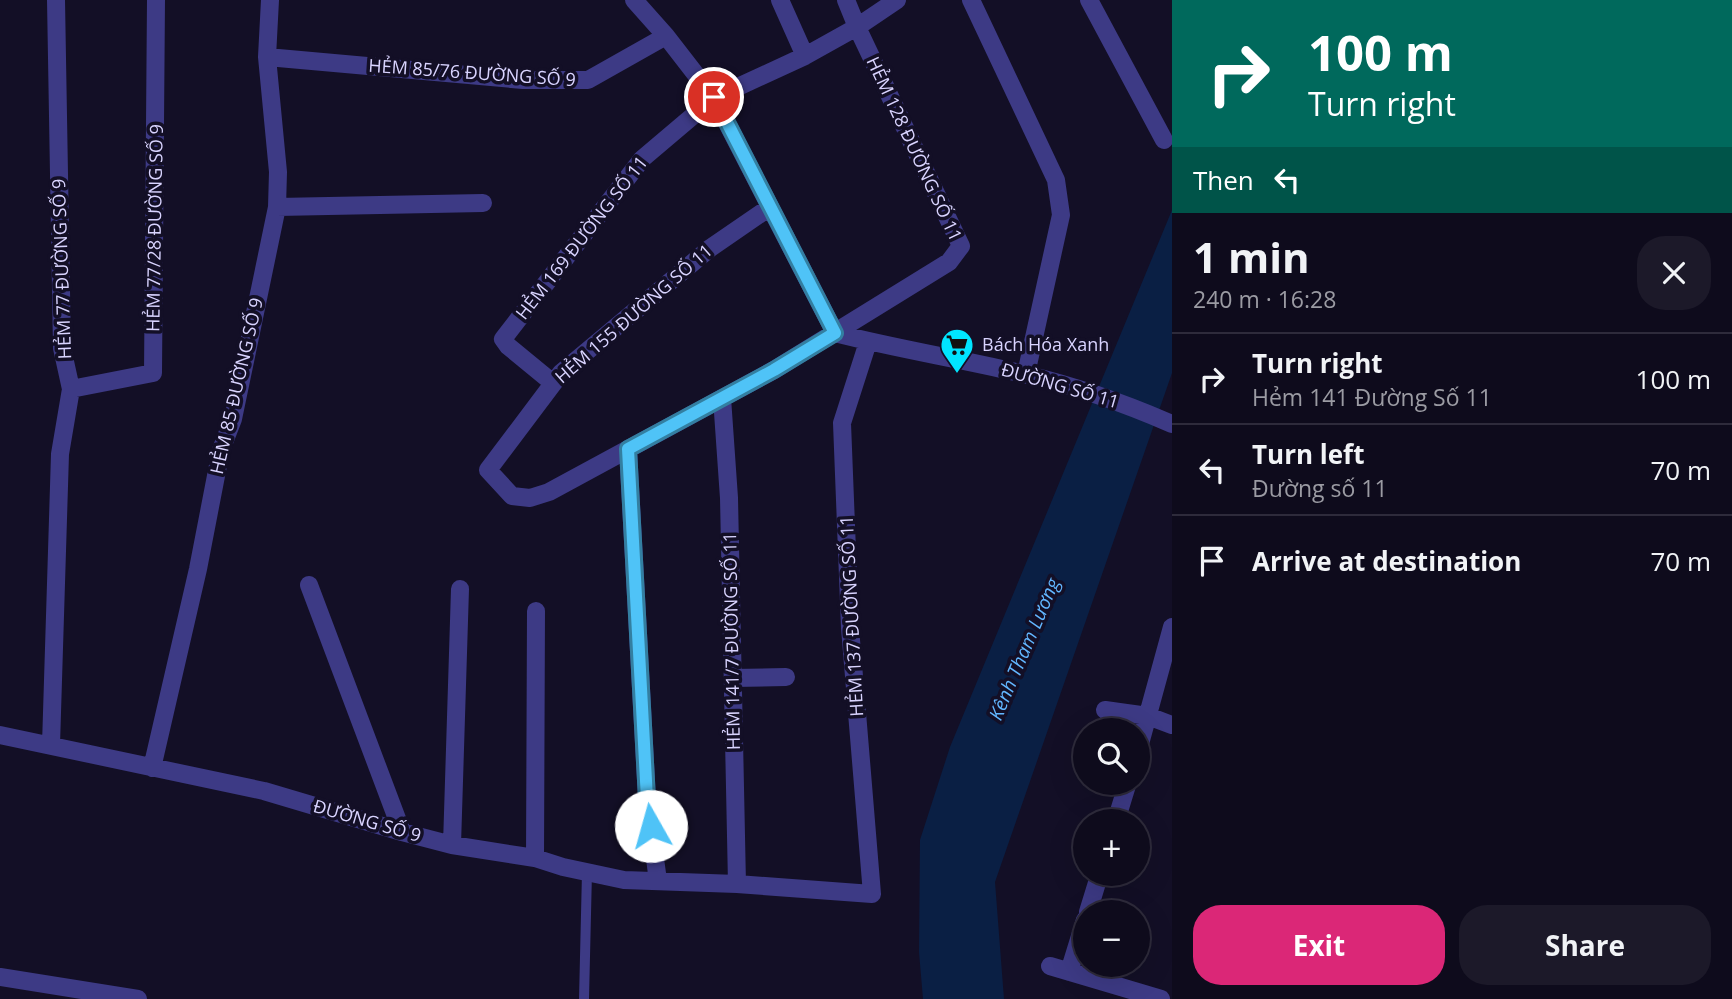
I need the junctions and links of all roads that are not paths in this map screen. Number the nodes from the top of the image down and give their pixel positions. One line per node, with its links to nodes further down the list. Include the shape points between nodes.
1 (56, 0): 23 (street, HẺM 77 ĐƯỜNG SỐ 9, via 62,348)
2 (156, 0): 23 (street, HẺM 77/28 ĐƯỜNG SỐ 9, via 153,373)
3 (270, 0): 13 (street, HẺM 85 ĐƯỜNG SỐ 9)
4 (634, 0): 11 (street)
5 (780, 0): 12 (street)
6 (846, 0): 10 (street)
7 (897, 0): 10 (street)
8 (971, 0): 21 (street, via 1055,180 1061,215)
9 (1089, 0): 15 (street)
10 (857, 27): 12 (street); 19 (street, HẺM 128 ĐƯỜNG SỐ 11, via 961,246 949,262)
11 (666, 36): 13 (street, HẺM 85/76 ĐƯỜNG SỐ 9, via 588,80 523,80); 14 (street)
12 (805, 56): 14 (street)
13 (267, 57): 17 (street, HẺM 85 ĐƯỜNG SỐ 9)
14 (714, 97): 18 (street); 22 (street, HẺM 169 ĐƯỜNG SỐ 11, via 642,159 503,339)
15 (1164, 140)
16 (483, 203): 17 (street)
17 (277, 207): 38 (street, HẺM 85 ĐƯỜNG SỐ 9)
18 (770, 207): 19 (street); 22 (street, HẺM 155 ĐƯỜNG SỐ 11, via 709,249)
19 (835, 333): 20 (street, ĐƯỜNG SỐ 11); 24 (street)
20 (868, 342): 21 (street, ĐƯỜNG SỐ 11); 45 (street, HẺM 137 ĐƯỜNG SỐ 11, via 842,423 850,628)
21 (1026, 374): 25 (street, ĐƯỜNG SỐ 11, via 1129,405)
22 (553, 383): 26 (street, HẺM 155 ĐƯỜNG SỐ 11, via 488,470 512,496 530,498 549,492)
23 (71, 389): 37 (street, HẺM 77 ĐƯỜNG SỐ 9, via 60,454)
24 (722, 398): 26 (street); 32 (street, HẺM 141/7 ĐƯỜNG SỐ 11)
25 (1172, 424)
26 (628, 449): 43 (street, via 647,799)
27 (309, 585): 39 (street)
28 (460, 589): 40 (street)
29 (536, 611): 41 (street)
30 (1172, 627): 34 (street)
31 (786, 677): 32 (street)
32 (733, 678): 44 (street, HẺM 141/7 ĐƯỜNG SỐ 11)
33 (1105, 710): 34 (street)
34 (1148, 716): 35 (street)
35 (1172, 725)
36 (0, 735): 37 (street, ĐƯỜNG SỐ 9)
37 (51, 745): 38 (street, ĐƯỜNG SỐ 9)
38 (152, 768): 39 (street, ĐƯỜNG SỐ 9, via 264,791)
39 (402, 832): 40 (street, ĐƯỜNG SỐ 9)
40 (452, 845): 41 (street, ĐƯỜNG SỐ 9)
41 (534, 858): 42 (street, ĐƯỜNG SỐ 9)
42 (587, 872): 43 (street, ĐƯỜNG SỐ 9); 52 (lane)
43 (658, 881): 44 (street, ĐƯỜNG SỐ 9)
44 (737, 884): 45 (street, ĐƯỜNG SỐ 9)
45 (873, 894)
46 (1073, 959): 48 (street)
47 (1049, 967): 48 (street)
48 (1069, 972): 53 (street)
49 (0, 977): 51 (street)
50 (1172, 990): 54 (street)
51 (138, 999)
52 (584, 999)
53 (1161, 999)
54 (1168, 999)

